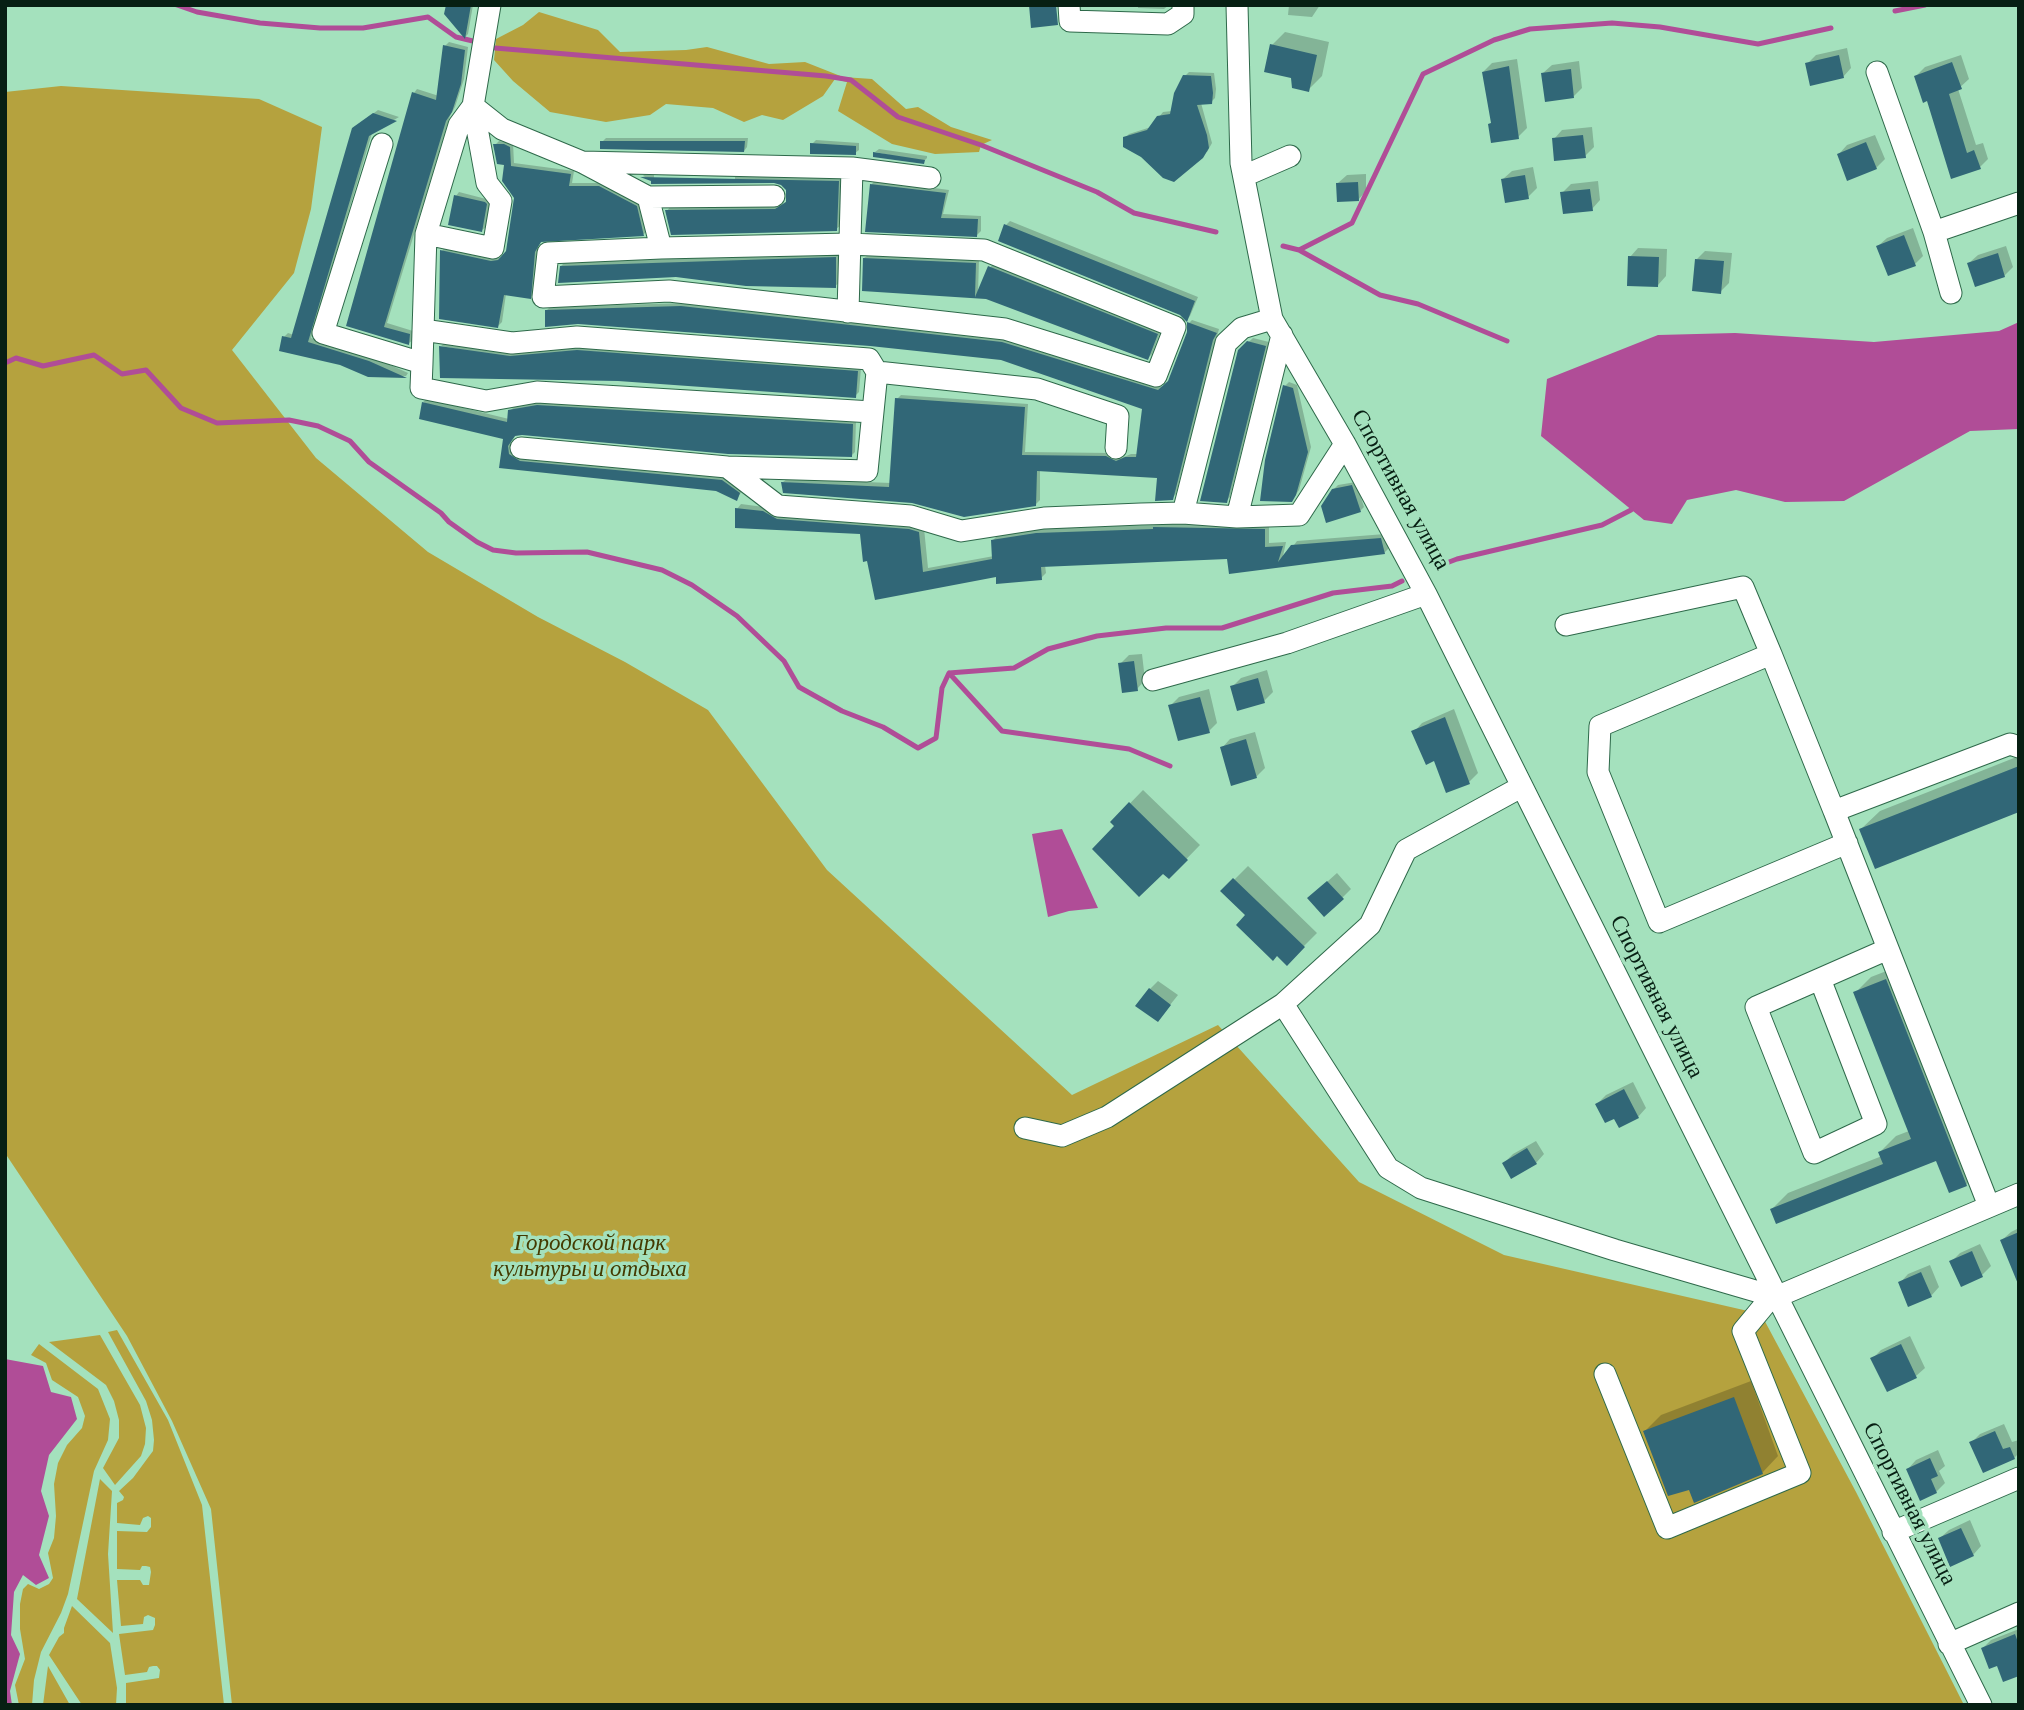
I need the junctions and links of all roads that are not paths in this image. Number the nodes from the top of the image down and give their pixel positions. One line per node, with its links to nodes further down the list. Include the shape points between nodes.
1 (490, 5): 6 (street)
2 (1069, 5): 3 (street, via 1070,21 1168,24 1183,14)
3 (1182, 5)
4 (1237, 5): 11 (street)
5 (1877, 72): 16 (street)
6 (473, 106): 9 (street, via 502,129); 17 (street, via 459,125); 17 (street, via 487,183 501,201 493,248)
7 (382, 144): 24 (street, via 323,332)
8 (1290, 156): 11 (street)
9 (582, 162): 10 (street); 14 (street)
10 (852, 168): 12 (street); 18 (street)
11 (1244, 176): 22 (street)
12 (930, 178)
13 (774, 196): 14 (street)
14 (648, 197): 19 (street)
15 (2019, 203): 16 (street)
16 (1934, 232): 20 (street)
17 (426, 234): 23 (street)
18 (850, 244): 19 (street); 21 (street); 21 (street, via 984,250 1175,327 1156,376 1004,329)
19 (661, 248): 21 (street, via 548,253 543,297 669,291)
20 (1951, 292)
21 (848, 312)
22 (1277, 327): 27 (street, Спортивная улица); 31 (street, via 1242,328 1226,343); 32 (street)
23 (423, 330): 24 (street); 25 (street, via 512,343 577,337 869,359)
24 (422, 363): 26 (street, via 421,388 486,401 537,392)
25 (877, 372): 26 (street); 29 (street, via 1037,389 1118,416)
26 (872, 412): 30 (street, via 867,471)
27 (1345, 444): 32 (street, via 1299,515); 33 (street, Спортивная улица)
28 (521, 448): 30 (street)
29 (1116, 448)
30 (727, 467): 31 (street, via 778,506 911,516 961,531 1044,518)
31 (1183, 513): 32 (street)
32 (1237, 517)
33 (1426, 594): 36 (street, via 1287,643); 38 (street, Спортивная улица)
34 (1566, 625): 35 (street, via 1743,587)
35 (1771, 654): 39 (street); 40 (street, via 1600,726 1598,772 1659,922)
36 (1153, 680)
37 (2019, 747): 39 (street, via 2010,744)
38 (1521, 787): 43 (street, via 1406,850 1370,925); 47 (street, Спортивная улица)
39 (1834, 811): 40 (street)
40 (1847, 843): 41 (street)
41 (1888, 949): 42 (street); 46 (street)
42 (1821, 979): 42 (street, via 1756,1007 1814,1153 1876,1124)
43 (1283, 1004): 44 (street, via 1107,1117 1062,1136); 47 (street, via 1388,1168 1421,1188)
44 (1025, 1128)
45 (2019, 1194): 46 (street)
46 (1989, 1206): 47 (street)
47 (1776, 1297): 48 (street, via 1743,1331 1800,1473 1667,1528); 50 (street, Спортивная улица)
48 (1605, 1374)
49 (2019, 1478): 50 (street)
50 (1893, 1532): 52 (street, Спортивная улица)
51 (2019, 1613): 52 (street)
52 (1949, 1644): 53 (street, Спортивная улица)
53 (1981, 1705)

